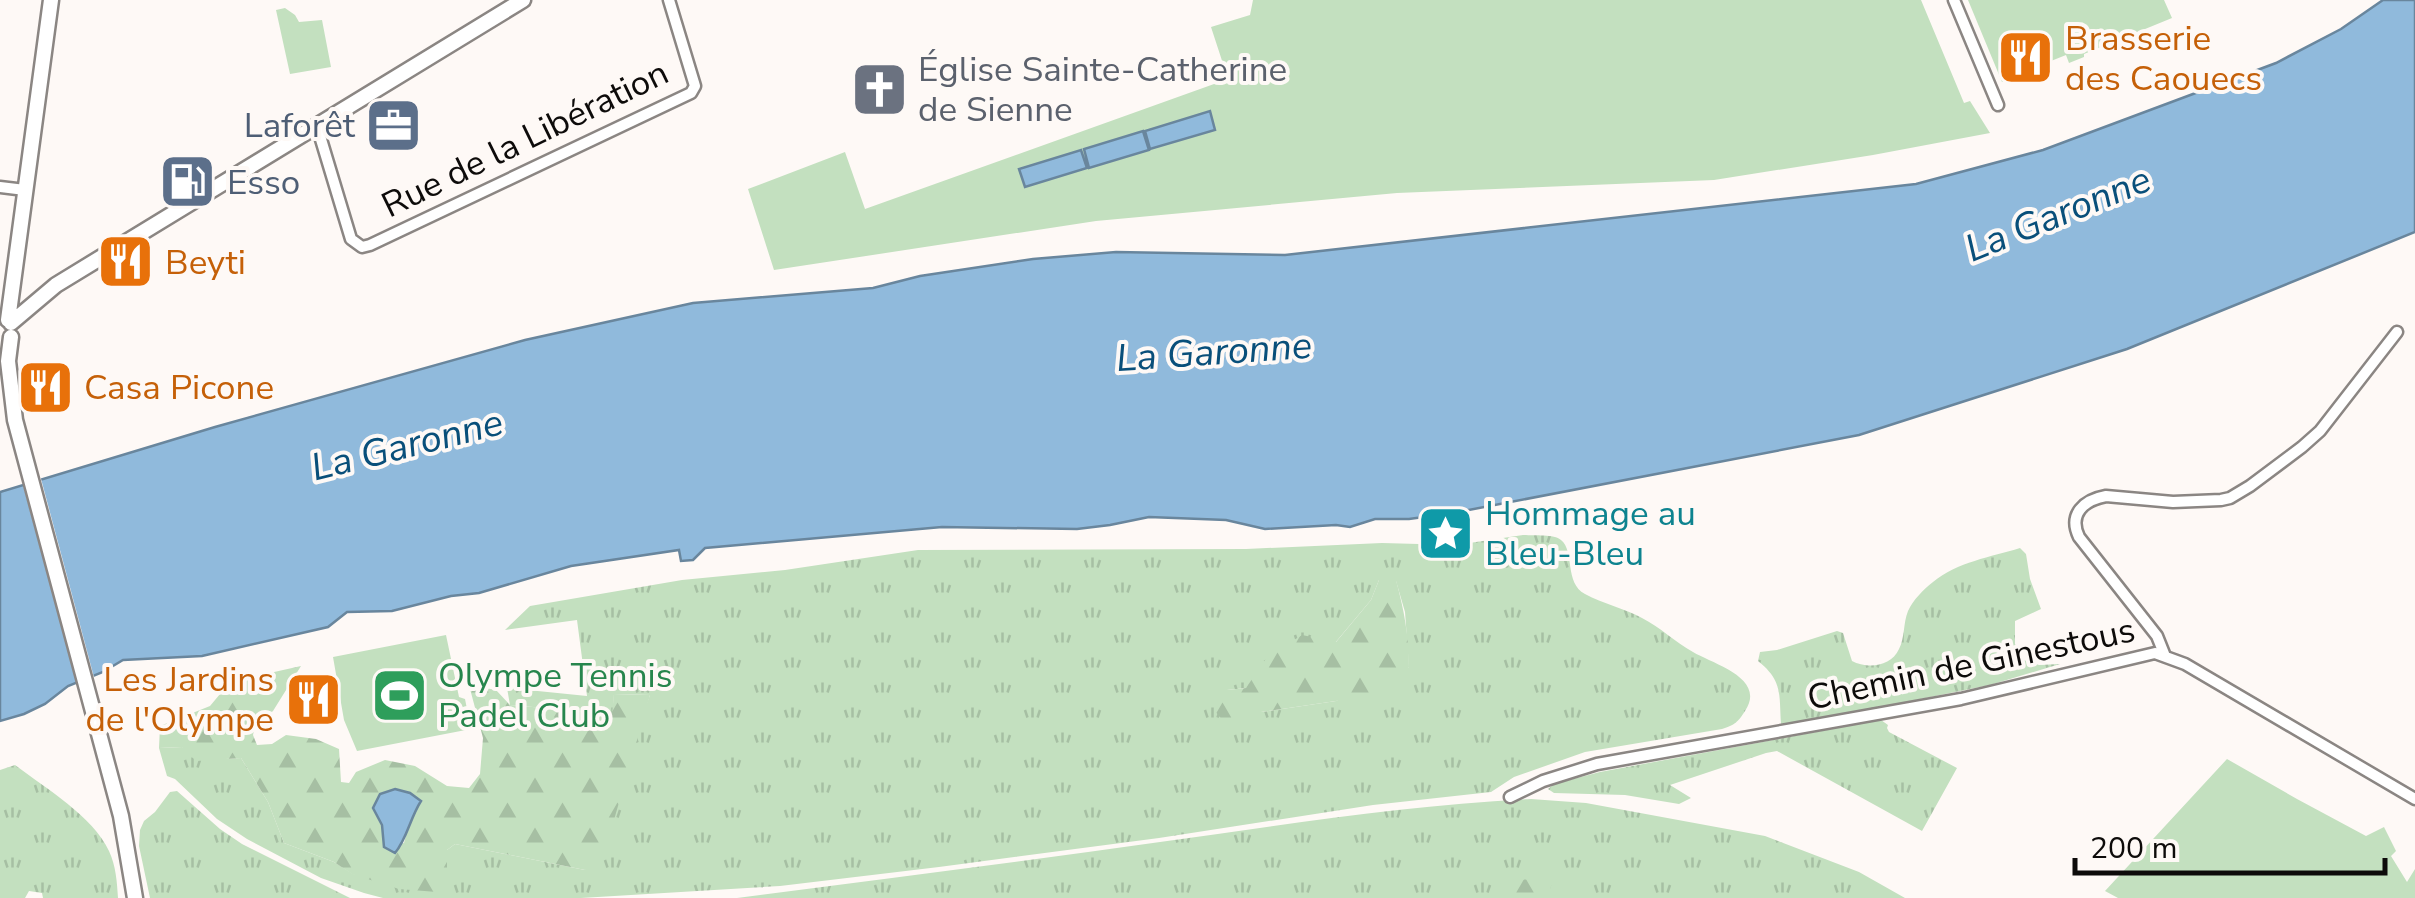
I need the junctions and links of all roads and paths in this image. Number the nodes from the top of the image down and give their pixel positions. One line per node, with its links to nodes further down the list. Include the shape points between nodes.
1 (51, 0): 8 (main road)
2 (523, 0): 6 (main road)
3 (669, 0): 6 (street, Rue de la Libération, via 695,86 691,93 370,245 351,239)
4 (1954, 0): 5 (street)
5 (1998, 104)
6 (315, 126): 9 (main road, via 56,284)
7 (0, 186): 8 (street)
8 (25, 190): 9 (main road)
9 (6, 328): 11 (main road)
10 (2398, 332): 12 (street, via 2320,431 2230,498 2106,496 2078,510 2079,537)
11 (4, 356): 15 (main road, via 15,420 121,816)
12 (2165, 656): 13 (street, Chemin de Ginestous, via 1597,764); 14 (street, Chemin de Ginestous)
13 (1510, 797)
14 (2415, 799)
15 (134, 896)

